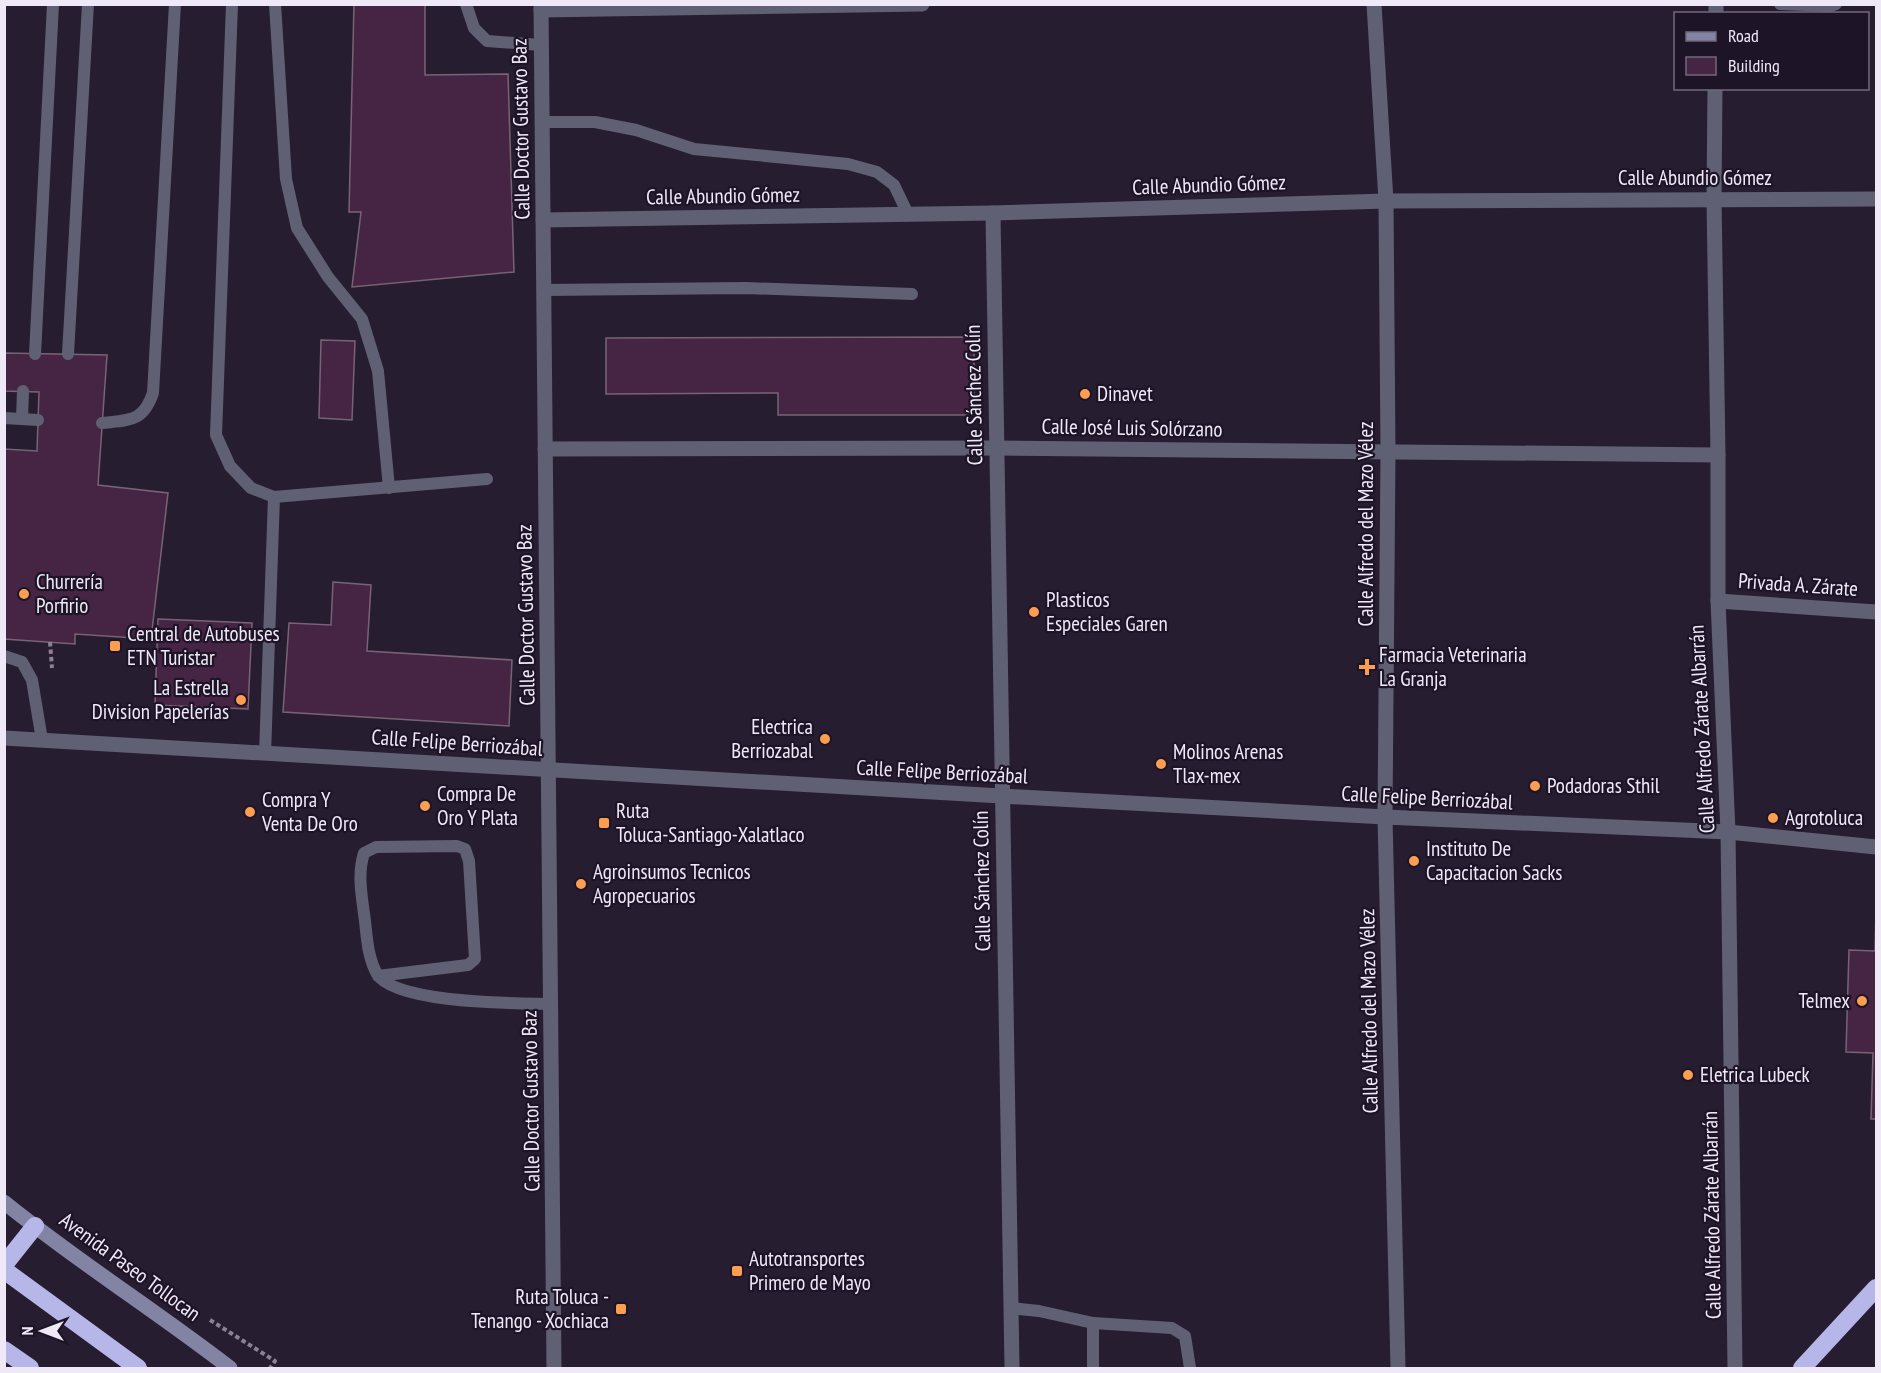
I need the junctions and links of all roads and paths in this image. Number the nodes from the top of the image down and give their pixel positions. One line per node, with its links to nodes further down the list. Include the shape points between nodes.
1 (53, 4): 23 (lane)
2 (88, 4): 24 (lane)
3 (175, 4): 29 (lane, via 153,393 142,415)
4 (232, 4): 36 (lane, via 216,435 230,466 251,488)
5 (275, 4): 35 (lane, via 286,179 297,228 328,277 362,319 378,371)
6 (466, 4): 12 (lane, via 474,28 487,41)
7 (922, 4): 11 (street)
8 (1374, 4): 17 (street, Calle Alfredo del Mazo Vélez)
9 (1780, 4): 10 (lane)
10 (1836, 4)
11 (541, 7): 12 (street, Calle Doctor Gustavo Baz)
12 (541, 45): 14 (street, Calle Doctor Gustavo Baz)
13 (1715, 90): 15 (street, Calle Alfredo Zárate Albarrán)
14 (542, 122): 19 (lane, via 595,122 636,130 694,149 848,164 877,172 894,185); 20 (street, Calle Doctor Gustavo Baz)
15 (1714, 199): 16 (street, Calle Abundio Gómez); 17 (street, Calle Abundio Gómez); 33 (street, Calle Alfredo Zárate Albarrán)
16 (1876, 199)
17 (1386, 201): 18 (street, Calle Abundio Gómez); 32 (street, Calle Alfredo del Mazo Vélez)
18 (993, 213): 19 (street, Calle Abundio Gómez); 30 (street, Calle Sánchez Colín)
19 (908, 214): 20 (street, Calle Abundio Gómez)
20 (543, 220): 21 (street, Calle Doctor Gustavo Baz)
21 (543, 290): 22 (lane, via 746,288); 31 (street, Calle Doctor Gustavo Baz)
22 (912, 294)
23 (35, 354)
24 (68, 354)
25 (23, 391): 27 (lane)
26 (4, 418): 27 (lane)
27 (22, 419): 28 (lane)
28 (38, 420)
29 (102, 423)
30 (996, 448): 31 (street, Calle José Luis Solórzano); 32 (street, Calle José Luis Solórzano); 44 (street, Calle Sánchez Colín)
31 (545, 449): 43 (street, Calle Doctor Gustavo Baz)
32 (1388, 452): 33 (street, Calle José Luis Solórzano); 45 (street, Calle Alfredo del Mazo Vélez)
33 (1718, 455): 37 (street, Calle Alfredo Zárate Albarrán)
34 (487, 479): 35 (lane)
35 (389, 488): 36 (lane)
36 (274, 497): 42 (lane)
37 (1718, 601): 38 (street, Privada A. Zárate); 46 (street, Calle Alfredo Zárate Albarrán)
38 (1876, 612)
39 (4, 656): 41 (lane, via 22,662 33,680)
40 (4, 738): 41 (street, Calle Felipe Berriozábal)
41 (42, 740): 42 (street, Calle Felipe Berriozábal)
42 (265, 754): 43 (street, Calle Felipe Berriozábal)
43 (549, 770): 44 (street, Calle Felipe Berriozábal); 49 (street, Calle Doctor Gustavo Baz)
44 (1001, 796): 45 (street, Calle Felipe Berriozábal); 55 (street, Calle Sánchez Colín)
45 (1385, 817): 46 (street, Calle Felipe Berriozábal); 67 (street, Calle Alfredo del Mazo Vélez)
46 (1728, 832): 47 (street, Calle Felipe Berriozábal); 68 (street, Calle Alfredo Zárate Albarrán)
47 (1876, 847)
48 (378, 976): 48 (lane, via 468,965 475,959 465,849 376,847 364,853 360,879 369,952); 49 (lane, via 403,991 426,997)
49 (551, 1004): 63 (street, Calle Doctor Gustavo Baz)
50 (4, 1202): 51 (main road, Avenida Paseo Tollocan)
51 (35, 1227): 52 (highway); 61 (main road, Avenida Paseo Tollocan)
52 (4, 1265)
53 (4, 1270): 60 (highway)
54 (1876, 1288): 69 (highway)
55 (1011, 1308): 57 (lane); 64 (street, Calle Sánchez Colín)
56 (206, 1318): 62 (path, via 275,1361)
57 (1093, 1323): 65 (lane); 66 (lane, via 1172,1328 1185,1336)
58 (4, 1350): 59 (highway)
59 (30, 1368)
60 (138, 1368)
61 (230, 1368)
62 (270, 1368)
63 (554, 1368)
64 (1012, 1368)
65 (1093, 1368)
66 (1190, 1368)
67 (1398, 1368)
68 (1735, 1368)
69 (1802, 1368)

